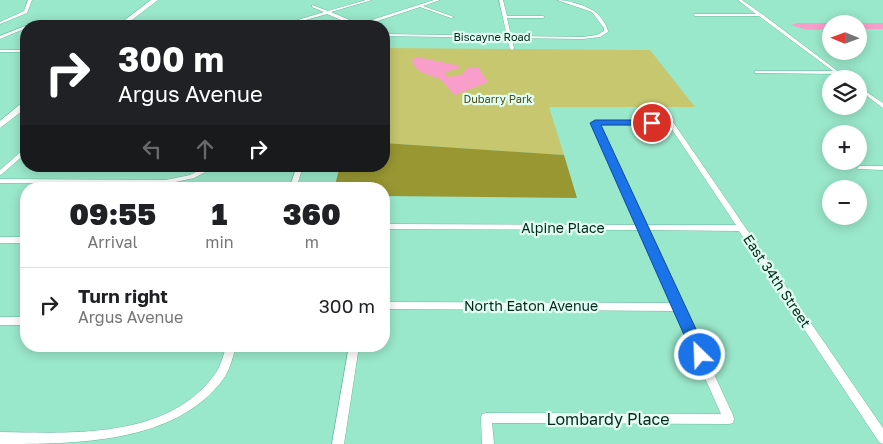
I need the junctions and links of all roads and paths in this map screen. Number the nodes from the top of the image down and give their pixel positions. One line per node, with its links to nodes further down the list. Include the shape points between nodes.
1 (30, 0): 22 (street, via 26,12)
2 (155, 0): 17 (main road)
3 (162, 0): 18 (main road)
4 (370, 0): 11 (street)
5 (438, 0): 10 (street)
6 (500, 0): 15 (street)
7 (559, 0): 26 (street, Biscayne Road, via 596,12 606,28 601,35 585,38)
8 (740, 0): 13 (street)
9 (313, 6): 11 (street)
10 (420, 6): 14 (street); 21 (street)
11 (328, 12): 19 (street); 20 (street)
12 (695, 15): 13 (street)
13 (761, 16): 31 (street)
14 (452, 17)
15 (504, 17): 16 (street); 26 (street)
16 (543, 17)
17 (128, 20)
18 (136, 20)
19 (301, 20)
20 (346, 20)
21 (377, 20)
22 (0, 23): 23 (street)
23 (20, 26)
24 (20, 30): 27 (street)
25 (390, 36): 26 (street, Biscayne Road)
26 (509, 37): 28 (street)
27 (0, 38)
28 (512, 49)
29 (0, 51): 30 (street)
30 (20, 51)
31 (835, 70)
32 (757, 72): 33 (street)
33 (822, 73)
34 (867, 94): 36 (street)
35 (20, 101): 38 (main road)
36 (883, 106)
37 (20, 109): 39 (main road)
38 (0, 116)
39 (0, 124)
40 (20, 155): 44 (street)
41 (867, 168): 42 (street)
42 (883, 168)
43 (203, 172): 46 (street)
44 (0, 173)
45 (0, 180): 47 (street)
46 (166, 182)
47 (166, 182)
48 (390, 227): 49 (street, Alpine Place)
49 (642, 228): 50 (street, Alpine Place); 50 (street, East 34th Street, via 595,123 671,123); 54 (street)
50 (742, 228): 60 (street, East 34th Street)
51 (0, 240): 52 (street)
52 (20, 240)
53 (390, 306): 54 (street, North Eaton Avenue)
54 (678, 307): 62 (street, Lombardy Place, via 730,419 486,418)
55 (0, 321): 56 (street)
56 (20, 321)
57 (228, 352): 59 (street, via 208,394 165,426 124,439)
58 (353, 352): 61 (street)
59 (0, 438)
60 (883, 438)
61 (338, 444)
62 (488, 444)

